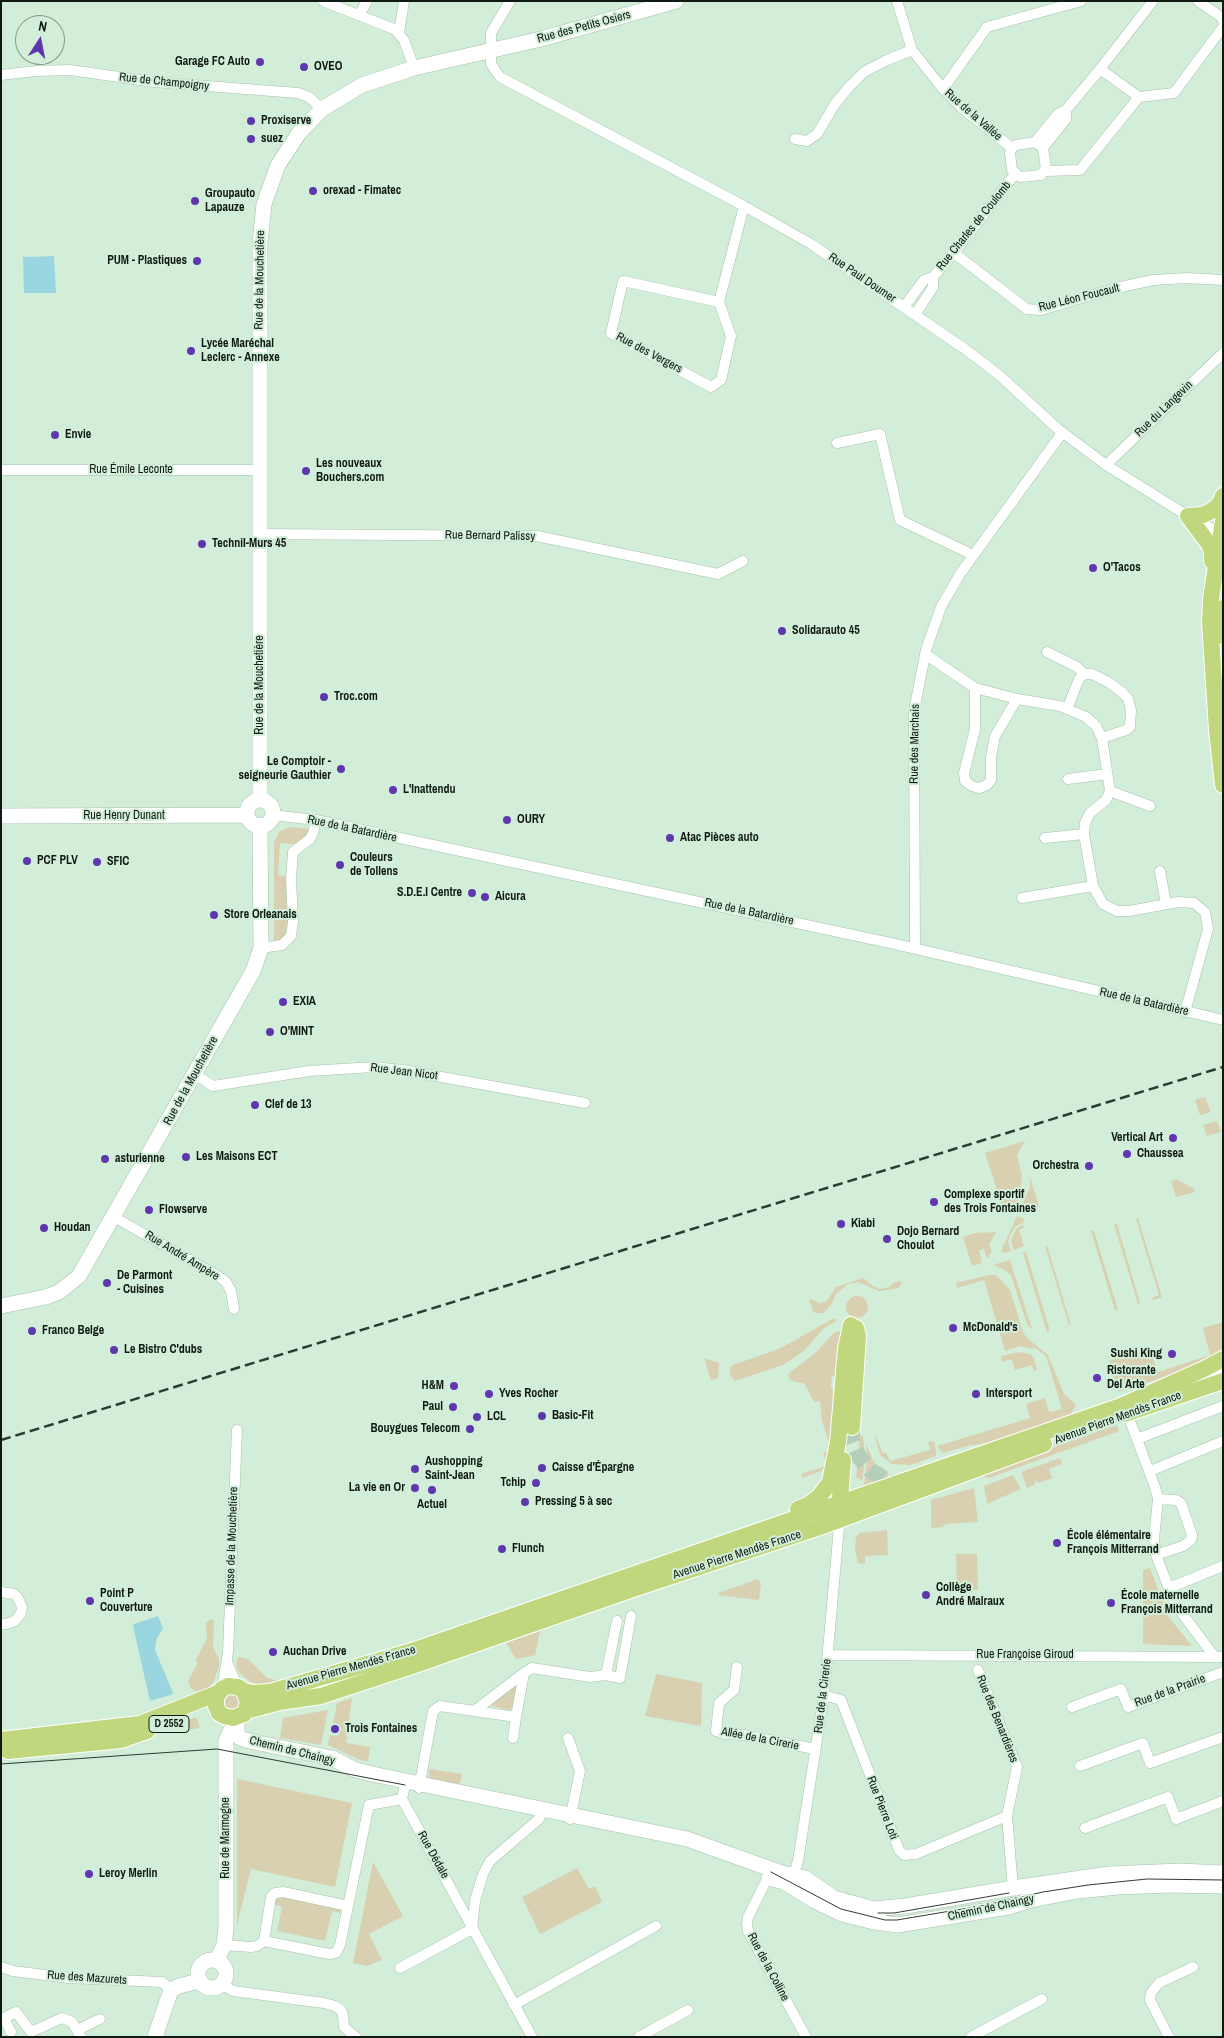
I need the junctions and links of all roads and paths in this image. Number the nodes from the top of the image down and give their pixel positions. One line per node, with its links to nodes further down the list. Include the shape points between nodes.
1 (323, 1): 10 (street)
2 (366, 1): 10 (street)
3 (404, 1): 13 (street)
4 (510, 1): 15 (street, via 492,30)
5 (676, 1): 15 (street, Rue des Petits Osiers)
6 (897, 1): 14 (street, Rue de la Vallée)
7 (1081, 1): 19 (street, via 987,27)
8 (1153, 1): 17 (street)
9 (1198, 1): 11 (street)
10 (359, 15): 13 (street)
11 (1223, 21)
12 (1223, 27): 20 (street, via 1174,93)
13 (399, 33): 16 (street)
14 (912, 50): 19 (street, Rue de la Vallée); 22 (street, via 864,72 835,104 817,134 808,141)
15 (491, 51): 16 (street, Rue de la Mouchetière); 27 (street, Rue Paul Doumer, via 490,64 508,83)
16 (414, 68): 21 (street, Rue de la Mouchetière, via 362,85)
17 (1100, 69): 20 (street); 23 (street, via 1066,110 1058,114)
18 (1, 74): 21 (street, Rue de Champoigny, via 70,70 154,82 298,93 309,97)
19 (943, 88): 24 (street, Rue de la Vallée, via 962,108)
20 (1139, 97): 25 (street, Rue Charles de Coulomb, via 1080,170)
21 (322, 110): 39 (street, Rue de la Mouchetière, via 299,133 281,160 263,213 260,243)
22 (795, 139)
23 (1039, 145): 24 (street, via 1016,145); 25 (street, via 1047,166)
24 (1012, 148): 26 (street, Rue Charles de Coulomb, via 1012,170)
25 (1045, 172): 26 (street, Rue Charles de Coulomb, via 1025,177)
26 (1015, 174): 28 (street, Rue Charles de Coulomb)
27 (744, 206): 31 (street); 32 (street, Rue Paul Doumer, via 812,244)
28 (954, 253): 29 (street, Rue Charles de Coulomb); 30 (street, Rue Léon Foucault, via 1027,309 1042,310 1152,280)
29 (933, 277): 32 (street, Rue Charles de Coulomb, via 924,280); 33 (street, Rue Charles de Coulomb, via 933,287)
30 (1223, 280)
31 (719, 302): 31 (street, Rue des Vergers, via 623,281 611,333 711,386 721,380 731,336)
32 (904, 307): 33 (street, Rue Paul Doumer)
33 (915, 315): 35 (street, Rue Paul Doumer, via 999,375)
34 (1223, 353): 37 (street, Rue du Langevin)
35 (1062, 433): 37 (street, Rue Paul Doumer); 44 (street, Rue des Marchais)
36 (837, 443): 44 (street, via 880,434 900,520)
37 (1106, 465): 41 (street, Rue Paul Doumer)
38 (1, 470): 39 (street, Rue Émile Leconte)
39 (260, 470): 43 (street, Rue de la Mouchetière)
40 (1223, 496): 41 (main road, via 1212,511)
41 (1188, 516): 42 (street, Rue Paul Doumer); 46 (main road, via 1212,551)
42 (1222, 531): 46 (main road)
43 (260, 534): 45 (street, Rue Bernard Palissy, via 537,536 718,574); 59 (street, Rue de la Mouchetière)
44 (973, 556): 49 (street, Rue des Marchais, via 941,607)
45 (743, 561)
46 (1217, 604): 47 (main road); 57 (main road, via 1210,622)
47 (1223, 636)
48 (1047, 652): 50 (street)
49 (925, 654): 51 (street); 73 (street, Rue des Marchais, via 914,710)
50 (1084, 674): 53 (street, via 1078,679); 54 (street, via 1092,674 1117,687 1128,699 1130,726)
51 (975, 688): 52 (street); 52 (street, via 975,729 964,773 966,781 978,788 991,780 995,736)
52 (1017, 699): 53 (street)
53 (1067, 708): 54 (street, via 1086,717)
54 (1102, 738): 55 (street)
55 (1107, 774): 56 (street); 58 (street)
56 (1068, 778)
57 (1223, 784)
58 (1110, 791): 60 (street); 66 (street, via 1106,800 1090,813 1084,823)
59 (260, 800): 61 (street, via 250,804); 62 (street, via 271,806)
60 (1150, 806)
61 (247, 815): 63 (street, Rue Henry Dunant); 65 (street, via 253,824)
62 (272, 815): 64 (street, Rue de la Batardière); 65 (street, via 268,822)
63 (1, 816)
64 (316, 820): 72 (street, via 310,839 293,852 291,936 282,945); 73 (street, Rue de la Batardière)
65 (260, 825): 72 (street, Rue de la Mouchetière)
66 (1084, 834): 67 (street); 69 (street)
67 (1045, 838)
68 (1160, 871): 71 (street)
69 (1093, 886): 70 (street); 71 (street, via 1103,904 1117,911)
70 (1022, 898)
71 (1166, 904): 74 (street, via 1194,903 1205,912 1208,929)
72 (260, 948): 76 (street, Rue de la Mouchetière, via 253,971)
73 (915, 948): 74 (street, Rue de la Batardière)
74 (1185, 1012): 75 (street, Rue de la Batardière)
75 (1223, 1020)
76 (195, 1074): 77 (street, Rue Jean Nicot, via 213,1086 309,1071 374,1067); 78 (street, Rue de la Mouchetière)
77 (585, 1103)
78 (114, 1217): 79 (street, Rue de la Mouchetière, via 79,1276 65,1288 46,1297); 80 (street, Rue André Ampère, via 226,1282)
79 (1, 1306)
80 (234, 1309)
81 (852, 1331): 87 (main road, via 858,1336); 95 (main road); 98 (main road, via 846,1349 838,1442 830,1482 808,1505 768,1520)
82 (1223, 1359): 86 (main road)
83 (1223, 1372): 86 (street, Avenue Pierre Mendès France)
84 (1223, 1381): 86 (main road, Avenue Pierre Mendès France)
85 (1223, 1406): 90 (street)
86 (1124, 1410): 89 (main road, Avenue Pierre Mendès France); 90 (street); 95 (main road, Avenue Pierre Mendès France)
87 (852, 1427)
88 (237, 1430): 108 (street, Impasse de la Mouchetière)
89 (1074, 1433): 93 (main road); 96 (main road, Avenue Pierre Mendès France)
90 (1137, 1439): 92 (street)
91 (1223, 1441): 92 (street)
92 (1150, 1471): 94 (street)
93 (925, 1481)
94 (1158, 1499): 99 (street, via 1154,1539); 99 (street, via 1181,1503 1192,1535 1183,1546)
95 (842, 1503): 96 (main road); 97 (street, Rue de la Cirerie); 98 (main road, Avenue Pierre Mendès France)
96 (857, 1513): 97 (main road, Avenue Pierre Mendès France)
97 (840, 1520): 106 (street, Rue de la Cirerie); 118 (main road, Avenue Pierre Mendès France, via 330,1694)
98 (758, 1531): 114 (main road, Avenue Pierre Mendès France, via 410,1652 270,1692)
99 (1156, 1555): 101 (street)
100 (1223, 1566): 101 (street)
101 (1169, 1588): 107 (street, via 1175,1604)
102 (1, 1592): 105 (street, via 14,1594 22,1608 16,1621)
103 (631, 1616): 113 (street, via 620,1678)
104 (616, 1621): 113 (street)
105 (1, 1624)
106 (828, 1655): 107 (street, Rue Françoise Giroud); 115 (street, Rue de la Cirerie)
107 (1218, 1657)
108 (227, 1662): 114 (street, Impasse de la Mouchetière); 114 (street, Impasse de la Mouchetière)
109 (737, 1667): 124 (street, Allée de la Cirerie, via 734,1690 719,1703 716,1731)
110 (978, 1670): 130 (street, Rue des Benardières, via 1016,1767)
111 (1223, 1672): 116 (street, Rue de la Prairie, via 1128,1707 1121,1689)
112 (524, 1673): 113 (street, via 532,1668 590,1677); 117 (street); 119 (street)
113 (606, 1675)
114 (230, 1690): 118 (main road, via 216,1702); 118 (main road, via 248,1699); 123 (main road, via 140,1724)
115 (824, 1695): 124 (street, Rue de la Cirerie); 130 (street, Rue Pierre Loti, via 841,1700 899,1850 904,1855 916,1854)
116 (1072, 1707)
117 (474, 1711): 119 (street); 127 (street, via 440,1706 433,1711)
118 (231, 1714): 125 (main road, D 2552, via 202,1711 121,1740); 127 (street, Chemin de Chaingy, via 240,1738 332,1758); 141 (street, Rue de Marmogne, via 226,1742)
119 (516, 1717): 121 (street)
120 (1223, 1737): 126 (street, via 1150,1763 1143,1743)
121 (513, 1738)
122 (568, 1738): 131 (street, via 580,1771)
123 (1, 1740)
124 (815, 1749): 134 (street, Rue de la Cirerie, via 798,1861)
125 (1, 1751)
126 (1080, 1766)
127 (410, 1787): 129 (street); 137 (street, via 369,1805); 139 (street, Rue Dédale)
128 (1223, 1801): 132 (street, via 1176,1819 1168,1797)
129 (542, 1811): 131 (street); 139 (street, via 539,1818 490,1861 479,1886)
130 (1007, 1816): 136 (street, Rue des Benardières)
131 (570, 1817): 134 (street, via 687,1839)
132 (1085, 1828)
133 (1223, 1873): 136 (street, Chemin de Chaingy, via 1109,1874)
134 (780, 1875): 135 (street, Chemin de Chaingy, via 814,1901 842,1914 898,1925 1008,1907 1077,1891); 136 (street, Chemin de Chaingy, via 805,1878 834,1898 873,1909); 161 (street, Rue de la Colline, via 748,1917 748,1932)
135 (1223, 1886)
136 (1013, 1888)
137 (348, 1906): 140 (street, via 336,1953); 140 (street, via 275,1893 271,1898)
138 (656, 1926): 150 (street)
139 (472, 1929): 145 (street); 150 (street, Rue Dédale)
140 (264, 1941): 141 (street, via 251,1947)
141 (224, 1946): 142 (street, Rue de Marmogne)
142 (217, 1960): 146 (street, via 201,1964); 147 (street, via 226,1971)
143 (1, 1967): 148 (street, Rue des Mazurets, via 69,1978 162,1982)
144 (1193, 1967): 162 (street, via 1159,1983 1151,1993 1150,2000)
145 (400, 1968)
146 (199, 1981): 147 (street, via 210,1988); 148 (street)
147 (222, 1984): 158 (street, via 233,1991 335,2006 341,2010 344,2027)
148 (171, 1990): 157 (street)
149 (1042, 1999): 156 (street)
150 (514, 2005): 159 (street, Rue Dédale)
151 (688, 2010): 160 (street)
152 (100, 2019): 154 (street)
153 (11, 2032): 155 (street, via 4,2018 16,2012)
154 (79, 2033): 155 (street, via 69,2020 62,2018)
155 (29, 2034)
156 (974, 2036)
157 (154, 2037)
158 (356, 2037)
159 (532, 2037)
160 (639, 2037)
161 (806, 2037)
162 (1169, 2037)

